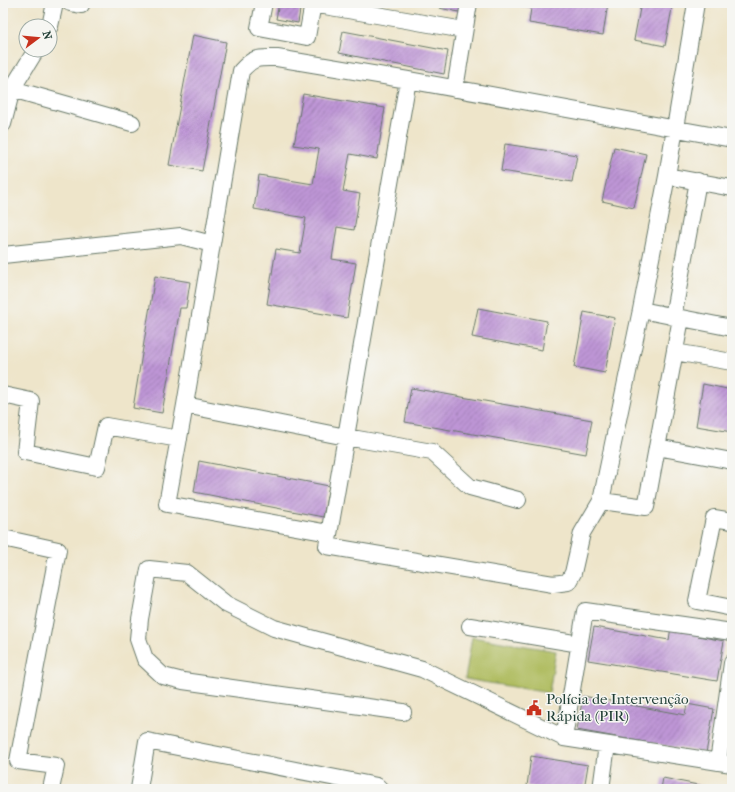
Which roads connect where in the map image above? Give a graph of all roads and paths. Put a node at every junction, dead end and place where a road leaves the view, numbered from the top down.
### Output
1 (55, 3) edge
2 (70, 3) edge
3 (82, 3) edge
4 (264, 3) edge
5 (469, 3) edge
6 (696, 3) edge
7 (313, 4) edge
8 (52, 18) edge
9 (464, 30) junction
10 (31, 58) edge
11 (408, 80) junction
12 (12, 89) junction
13 (455, 89) junction
14 (132, 123) dead end
15 (3, 124) edge
16 (674, 129) junction
17 (732, 139) edge
18 (667, 176) junction
19 (698, 181) junction
20 (732, 188) edge
21 (212, 244) junction
22 (3, 255) edge
23 (641, 310) junction
24 (677, 317) junction
25 (732, 328) edge
26 (675, 352) junction
27 (732, 362) edge
28 (3, 395) edge
29 (185, 405) junction
30 (346, 437) junction
31 (179, 439) junction
32 (657, 447) junction
33 (732, 461) edge
34 (518, 500) dead end
35 (601, 501) junction
36 (732, 522) edge
37 (329, 533) junction
38 (3, 538) edge
39 (732, 608) edge
40 (470, 626) dead end
41 (732, 632) edge
42 (580, 644) junction
43 (732, 664) edge
44 (402, 712) dead end
45 (564, 738) junction
46 (607, 745) junction
47 (725, 763) edge
48 (52, 789) edge
49 (139, 789) edge
50 (380, 789) edge
51 (601, 789) edge

1 - 8 lane
2 - 3 lane
4 - 7 lane
5 - 9 lane
6 - 16 lane
7 - 9 lane
9 - 13 lane
10 - 12 lane
11 - 13 lane
11 - 21 lane
11 - 30 lane
12 - 14 lane
12 - 15 lane
13 - 16 lane
16 - 17 lane
16 - 18 lane
18 - 19 lane
18 - 23 lane
19 - 20 lane
19 - 24 lane
21 - 22 lane
21 - 29 lane
23 - 24 lane
23 - 35 lane
24 - 25 lane
24 - 26 lane
26 - 27 lane
26 - 32 lane
28 - 31 lane
29 - 30 lane
29 - 31 lane
30 - 34 lane
30 - 37 lane
31 - 37 lane
32 - 33 lane
32 - 35 lane
35 - 37 lane
36 - 39 lane
38 - 48 lane
40 - 42 lane
41 - 42 lane
42 - 45 lane
43 - 47 lane
44 - 45 lane
45 - 46 lane
46 - 47 lane
46 - 51 lane
49 - 50 lane

